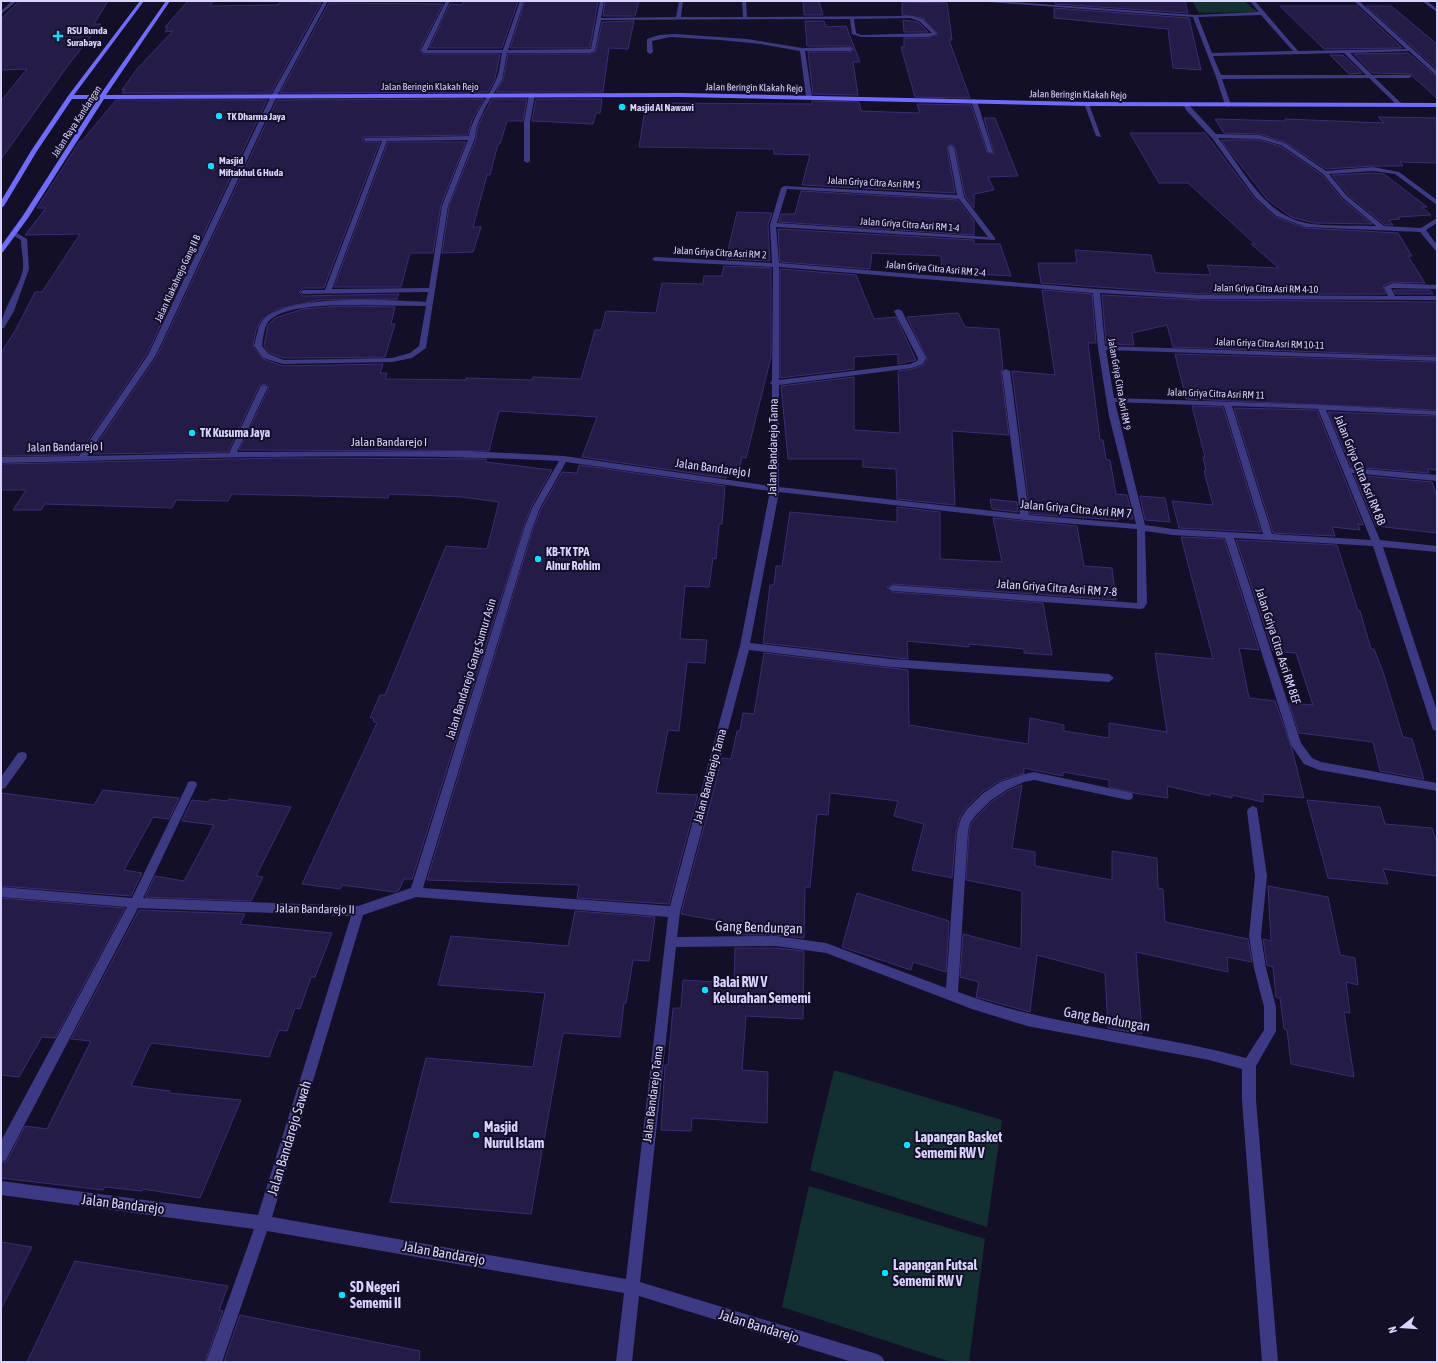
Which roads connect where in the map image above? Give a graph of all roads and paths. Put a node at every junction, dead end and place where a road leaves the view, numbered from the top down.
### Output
1 (15, 1) edge
2 (142, 1) edge
3 (168, 1) edge
4 (326, 1) edge
5 (448, 1) edge
6 (522, 1) edge
7 (602, 1) edge
8 (681, 1) edge
9 (744, 1) edge
10 (977, 1) edge
11 (1252, 1) edge
12 (1356, 1) edge
13 (1426, 2) edge
14 (1437, 4) edge
15 (1437, 11) edge
16 (1, 13) edge
17 (1263, 13) junction
18 (1195, 16) junction
19 (678, 18) junction
20 (745, 18) junction
21 (852, 18) junction
22 (600, 19) junction
23 (802, 50) junction
24 (850, 50) dead end
25 (1409, 50) junction
26 (505, 52) junction
27 (650, 52) dead end
28 (1346, 52) junction
29 (1297, 53) junction
30 (1211, 55) junction
31 (1430, 68) junction
32 (1437, 68) edge
33 (1437, 74) edge
34 (1409, 76) dead end
35 (1219, 77) junction
36 (1370, 77) junction
37 (491, 95) junction
38 (532, 95) junction
39 (274, 96) junction
40 (809, 96) junction
41 (102, 97) junction
42 (70, 98) junction
43 (974, 101) junction
44 (1086, 104) junction
45 (1185, 104) junction
46 (1228, 105) junction
47 (1400, 105) junction
48 (1437, 106) edge
49 (1099, 136) dead end
50 (1213, 136) junction
51 (472, 138) junction
52 (366, 139) dead end
53 (385, 139) junction
54 (951, 147) dead end
55 (991, 152) dead end
56 (527, 161) dead end
57 (1325, 173) junction
58 (787, 187) joint
59 (960, 197) junction
60 (1437, 203) edge
61 (1, 206) edge
62 (1437, 220) edge
63 (773, 225) junction
64 (1381, 227) junction
65 (1422, 230) junction
66 (13, 233) junction
67 (1437, 250) edge
68 (1, 251) edge
69 (654, 259) dead end
70 (776, 265) junction
71 (1437, 287) edge
72 (431, 290) junction
73 (1096, 291) junction
74 (303, 292) dead end
75 (328, 292) junction
76 (1437, 298) edge
77 (1393, 299) junction
78 (429, 304) junction
79 (898, 311) dead end
80 (1, 326) edge
81 (1102, 348) junction
82 (1437, 359) edge
83 (1006, 371) dead end
84 (774, 383) junction
85 (264, 387) dead end
86 (1110, 400) junction
87 (1228, 404) junction
88 (1321, 406) junction
89 (1437, 413) edge
90 (232, 455) junction
91 (81, 459) junction
92 (564, 459) junction
93 (1, 460) edge
94 (1347, 470) junction
95 (1437, 478) edge
96 (775, 489) junction
97 (1025, 517) junction
98 (1141, 527) junction
99 (1229, 535) junction
100 (1268, 537) junction
101 (1377, 543) junction
102 (1437, 549) edge
103 (893, 588) dead end
104 (745, 646) junction
105 (1109, 678) dead end
106 (1437, 726) edge
107 (22, 756) dead end
108 (1, 785) edge
109 (192, 785) dead end
110 (1437, 787) edge
111 (1128, 796) dead end
112 (1253, 811) dead end
113 (1, 892) edge
114 (416, 892) junction
115 (135, 903) junction
116 (358, 912) junction
117 (674, 912) junction
118 (671, 942) junction
119 (952, 995) junction
120 (1249, 1065) junction
121 (1, 1155) edge
122 (1, 1188) edge
123 (263, 1223) junction
124 (632, 1287) junction
125 (214, 1362) edge
126 (624, 1362) edge
127 (877, 1362) edge
128 (1270, 1362) edge

1 - 16 street
2 - 42 street, Jalan Raya Kandangan
3 - 41 street, Jalan Raya Kandangan
4 - 39 street, Jalan Klakahrejo Gang II B
5 - 26 street
6 - 26 street
7 - 22 street
8 - 19 street
9 - 20 street
10 - 18 street
11 - 17 street
12 - 25 street
13 - 14 street
13 - 15 street
17 - 18 street
17 - 29 street
18 - 30 street
19 - 20 street
19 - 22 street
20 - 21 street
21 - 21 street
22 - 26 street
23 - 24 street
23 - 27 street
23 - 40 street
25 - 28 street
25 - 31 street
26 - 37 street
28 - 29 street
28 - 36 street
29 - 30 street
30 - 35 street
31 - 32 street
31 - 33 street
34 - 36 street
35 - 36 street
35 - 46 street
36 - 47 street
37 - 38 street, Jalan Beringin Klakah Rejo
37 - 39 street, Jalan Beringin Klakah Rejo
37 - 51 street
38 - 40 street, Jalan Beringin Klakah Rejo
38 - 56 street
39 - 41 street, Jalan Beringin Klakah Rejo
39 - 91 street, Jalan Klakahrejo Gang II B
40 - 43 street, Jalan Beringin Klakah Rejo
41 - 42 street, Jalan Beringin Klakah Rejo
41 - 66 street, Jalan Raya Kandangan
42 - 61 street, Jalan Raya Kandangan
43 - 44 street, Jalan Beringin Klakah Rejo
43 - 55 street
44 - 45 street, Jalan Beringin Klakah Rejo
44 - 49 street
45 - 46 street, Jalan Beringin Klakah Rejo
45 - 50 street
46 - 47 street, Jalan Beringin Klakah Rejo
47 - 48 street, Jalan Beringin Klakah Rejo
50 - 57 street
50 - 64 street
51 - 53 street
51 - 72 street
52 - 53 street
53 - 75 street
54 - 59 street
57 - 60 street
57 - 64 street
58 - 59 street, Jalan Griya Citra Asri RM 5
58 - 63 street, Jalan Griya Citra Asri RM 2
59 - 63 street, Jalan Griya Citra Asri RM 1-4
62 - 65 street
63 - 70 street, Jalan Griya Citra Asri RM 2
64 - 65 street
65 - 67 street
66 - 68 street, Jalan Raya Kandangan
66 - 80 street
69 - 70 street, Jalan Griya Citra Asri RM 2
70 - 73 street, Jalan Griya Citra Asri RM 2-4
70 - 84 street, Jalan Bandarejo Tama
71 - 77 street
72 - 75 street
72 - 78 street
73 - 77 street, Jalan Griya Citra Asri RM 4-10
73 - 81 street, Jalan Griya Citra Asri RM 9
74 - 75 street
76 - 77 street, Jalan Griya Citra Asri RM 4-10
78 - 78 street
79 - 84 street
81 - 82 street, Jalan Griya Citra Asri RM 10-11
81 - 86 street, Jalan Griya Citra Asri RM 9
83 - 97 street
84 - 96 street, Jalan Bandarejo Tama
85 - 90 street
86 - 87 street, Jalan Griya Citra Asri RM 11
86 - 98 street, Jalan Griya Citra Asri RM 9
87 - 88 street, Jalan Griya Citra Asri RM 11
87 - 100 street
88 - 89 street, Jalan Griya Citra Asri RM 11
88 - 94 street, Jalan Griya Citra Asri RM 8B
90 - 91 street, Jalan Bandarejo I
90 - 92 street, Jalan Bandarejo I
91 - 93 street, Jalan Bandarejo I
92 - 96 street, Jalan Bandarejo I
92 - 114 street, Jalan Bandarejo Gang Sumur Asin
94 - 95 street
94 - 101 street, Jalan Griya Citra Asri RM 8B
96 - 97 street, Jalan Griya Citra Asri RM 7
96 - 104 street, Jalan Bandarejo Tama
97 - 98 street, Jalan Griya Citra Asri RM 7
98 - 99 street, Jalan Griya Citra Asri RM 7
98 - 103 street, Jalan Griya Citra Asri RM 7-8
99 - 100 street, Jalan Griya Citra Asri RM 7
99 - 110 street, Jalan Griya Citra Asri RM 8EF
100 - 101 street, Jalan Griya Citra Asri RM 7
101 - 102 street, Jalan Griya Citra Asri RM 7
101 - 106 street, Jalan Griya Citra Asri RM 8B
104 - 105 street
104 - 117 street, Jalan Bandarejo Tama
107 - 108 street
109 - 115 street
111 - 119 street
112 - 120 street
113 - 115 street, Jalan Bandarejo II
114 - 116 street, Jalan Bandarejo II
114 - 117 street, Jalan Bandarejo II
115 - 116 street, Jalan Bandarejo II
115 - 121 street
116 - 123 street, Jalan Bandarejo Sawah
117 - 118 street, Jalan Bandarejo Tama
118 - 119 street, Gang Bendungan
118 - 124 street, Jalan Bandarejo Tama
119 - 120 street, Gang Bendungan
120 - 128 street
122 - 123 street, Jalan Bandarejo
123 - 124 street, Jalan Bandarejo
123 - 125 street, Jalan Bandarejo Sawah
124 - 126 street, Jalan Bandarejo Tama
124 - 127 street, Jalan Bandarejo

